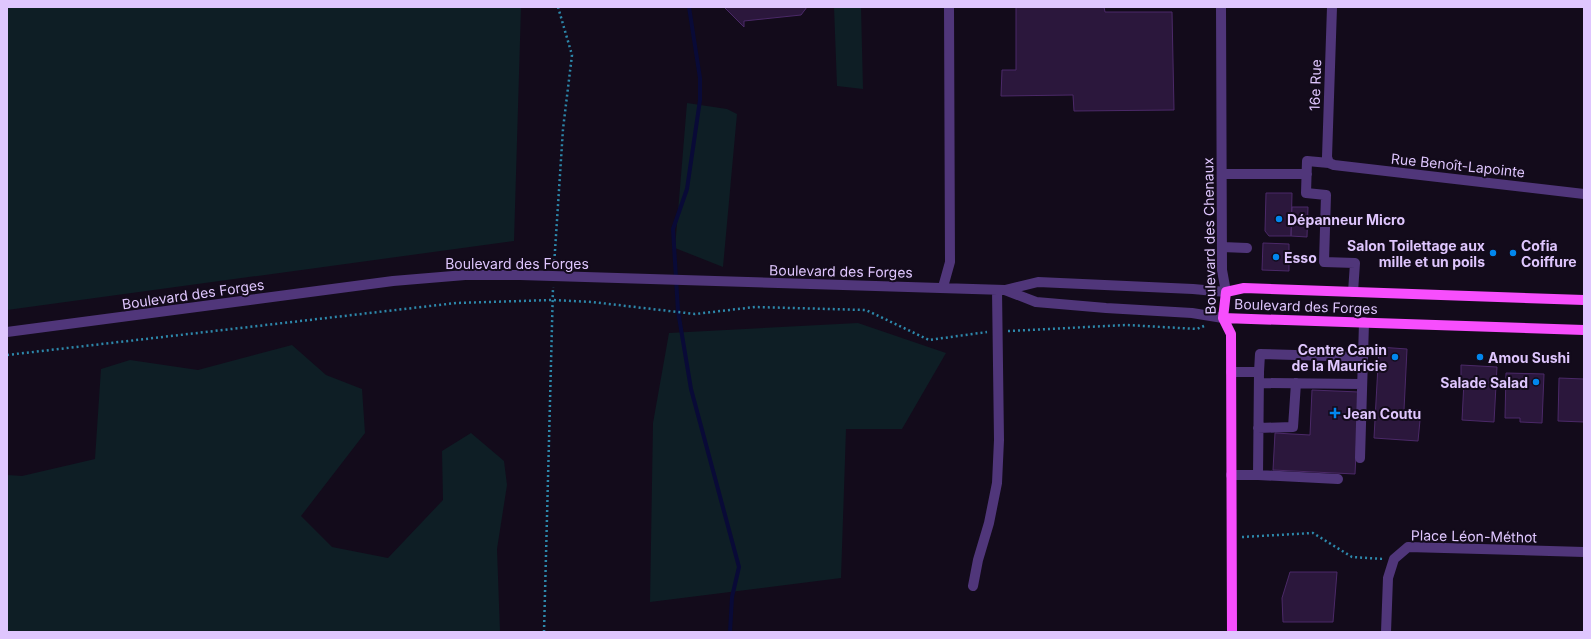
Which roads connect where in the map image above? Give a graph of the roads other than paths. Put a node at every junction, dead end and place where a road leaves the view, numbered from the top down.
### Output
1 (950, 7) edge
2 (1221, 7) edge
3 (1332, 7) edge
4 (1329, 163) junction
5 (1222, 174) junction
6 (1307, 174) junction
7 (1584, 194) edge
8 (1222, 247) junction
9 (1247, 248) dead end
10 (943, 288) junction
11 (1001, 290) junction
12 (1226, 292) junction
13 (1353, 292) junction
14 (1584, 300) edge
15 (1223, 318) junction
16 (1364, 322) junction
17 (1584, 330) edge
18 (7, 332) edge
19 (1363, 356) junction
20 (1231, 372) junction
21 (1259, 372) junction
22 (1259, 383) junction
23 (1296, 383) junction
24 (1362, 384) junction
25 (1258, 428) junction
26 (1360, 458) dead end
27 (1231, 475) junction
28 (1258, 475) junction
29 (1338, 479) dead end
30 (1584, 552) edge
31 (973, 586) dead end
32 (1232, 632) edge
33 (1386, 632) edge

1 - 10 street
2 - 5 street, Boulevard des Chenaux
3 - 4 street, 16e Rue
4 - 6 street, Rue Benoît-Lapointe
4 - 7 street, Rue Benoît-Lapointe
5 - 6 street
5 - 8 street, Boulevard des Chenaux
6 - 13 street
8 - 9 street
8 - 12 street, Boulevard des Chenaux
10 - 11 street, Boulevard des Forges
10 - 18 street, Boulevard des Forges
11 - 12 street, Boulevard des Forges
11 - 15 street, Boulevard des Forges
11 - 31 street
12 - 13 main road, Boulevard des Forges
12 - 15 main road, Boulevard des Chenaux
13 - 14 main road, Boulevard des Forges
15 - 16 main road, Boulevard des Forges
15 - 20 main road, Boulevard des Chenaux
16 - 17 main road, Boulevard des Forges
16 - 19 street
19 - 21 street
19 - 24 street
20 - 21 street
20 - 27 main road, Boulevard des Chenaux
21 - 22 street
22 - 23 street
22 - 25 street
23 - 24 street
23 - 25 street
24 - 26 street
25 - 28 street
27 - 28 street
27 - 32 main road, Boulevard des Chenaux
28 - 29 street
30 - 33 street, Place Léon-Méthot

